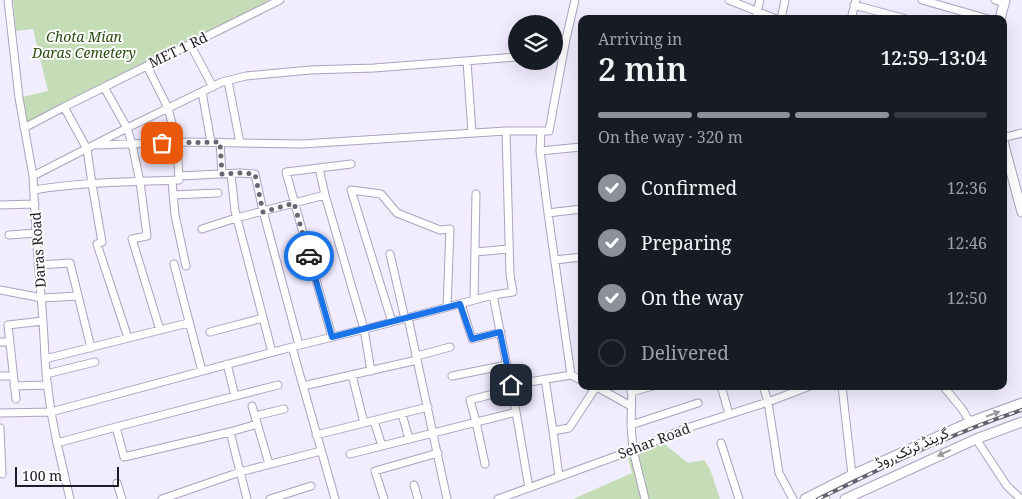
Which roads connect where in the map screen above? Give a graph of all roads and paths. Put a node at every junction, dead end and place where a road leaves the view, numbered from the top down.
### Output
1 (8, 0) edge
2 (280, 0) edge
3 (575, 0) edge
4 (760, 0) edge
5 (785, 0) edge
6 (922, 0) edge
7 (733, 1) edge
8 (1002, 1) edge
9 (855, 2) edge
10 (757, 15) edge
11 (782, 15) edge
12 (852, 15) edge
13 (894, 15) edge
14 (974, 15) edge
15 (1000, 15) edge
16 (566, 39) junction
17 (563, 40) edge
18 (190, 44) junction
19 (508, 58) edge
20 (467, 61) junction
21 (147, 66) junction
22 (228, 81) junction
23 (213, 86) junction
24 (104, 87) junction
25 (202, 92) junction
26 (64, 107) junction
27 (168, 108) junction
28 (24, 128) junction
29 (128, 128) junction
30 (506, 131) junction
31 (541, 131) junction
32 (472, 133) junction
33 (1022, 133) edge
34 (1007, 137) edge
35 (212, 142) junction
36 (220, 142) junction
37 (240, 142) junction
38 (177, 143) junction
39 (132, 144) junction
40 (95, 145) junction
41 (578, 147) edge
42 (87, 149) junction
43 (540, 151) junction
44 (351, 164) dead end
45 (1007, 167) edge
46 (319, 168) junction
47 (222, 174) junction
48 (231, 174) junction
49 (33, 176) junction
50 (179, 176) junction
51 (172, 180) junction
52 (140, 182) junction
53 (92, 184) junction
54 (34, 190) junction
55 (218, 193) dead end
56 (476, 194) dead end
57 (173, 195) junction
58 (325, 195) junction
59 (294, 203) junction
60 (0, 204) edge
61 (35, 204) junction
62 (578, 209) edge
63 (263, 212) junction
64 (1022, 212) edge
65 (548, 213) junction
66 (236, 218) junction
67 (202, 229) dead end
68 (36, 233) junction
69 (9, 234) dead end
70 (509, 249) junction
71 (474, 252) junction
72 (390, 254) dead end
73 (578, 257) edge
74 (555, 260) junction
75 (38, 264) junction
76 (174, 264) dead end
77 (186, 266) dead end
78 (0, 290) edge
79 (493, 295) junction
80 (78, 296) junction
81 (42, 298) junction
82 (474, 300) junction
83 (460, 304) junction
84 (447, 308) junction
85 (263, 318) junction
86 (406, 318) junction
87 (43, 321) junction
88 (392, 322) junction
89 (188, 323) junction
90 (160, 330) junction
91 (364, 330) junction
92 (210, 332) dead end
93 (500, 332) junction
94 (332, 337) junction
95 (128, 338) junction
96 (0, 342) edge
97 (9, 342) junction
98 (295, 346) junction
99 (450, 347) dead end
100 (90, 348) junction
101 (272, 352) junction
102 (417, 358) junction
103 (45, 359) junction
104 (95, 362) dead end
105 (227, 364) junction
106 (507, 364) junction
107 (202, 371) junction
108 (371, 371) junction
109 (46, 374) junction
110 (352, 375) junction
111 (571, 375) junction
112 (0, 376) edge
113 (13, 376) junction
114 (452, 376) dead end
115 (578, 378) edge
116 (545, 379) junction
117 (48, 385) junction
118 (278, 385) dead end
119 (14, 386) junction
120 (303, 386) junction
121 (511, 387) junction
122 (593, 390) edge
123 (602, 390) edge
124 (632, 390) edge
125 (722, 390) edge
126 (764, 390) edge
127 (800, 390) edge
128 (842, 390) edge
129 (946, 390) edge
130 (235, 396) junction
131 (16, 399) dead end
132 (768, 402) junction
133 (698, 403) dead end
134 (1022, 403) edge
135 (252, 406) dead end
136 (632, 406) junction
137 (428, 407) junction
138 (284, 409) dead end
139 (0, 412) edge
140 (51, 412) junction
141 (516, 412) junction
142 (402, 414) junction
143 (729, 414) junction
144 (255, 416) junction
145 (374, 421) junction
146 (476, 422) junction
147 (970, 422) junction
148 (1022, 422) edge
149 (364, 423) junction
150 (258, 424) junction
151 (631, 425) junction
152 (116, 427) junction
153 (0, 428) edge
154 (553, 431) junction
155 (230, 432) junction
156 (434, 433) junction
157 (316, 435) junction
158 (408, 439) junction
159 (976, 439) junction
160 (57, 443) junction
161 (721, 443) dead end
162 (382, 446) junction
163 (633, 450) junction
164 (321, 451) junction
165 (438, 453) junction
166 (350, 454) dead end
167 (269, 464) junction
168 (484, 464) dead end
169 (240, 472) junction
170 (2, 474) dead end
171 (852, 475) junction
172 (559, 477) junction
173 (117, 483) dead end
174 (414, 485) dead end
175 (311, 486) dead end
176 (529, 488) junction
177 (296, 495) edge
178 (824, 495) edge
179 (70, 499) edge
180 (122, 499) edge
181 (162, 499) edge
182 (247, 499) edge
183 (270, 499) edge
184 (334, 499) edge
185 (384, 499) edge
186 (418, 499) edge
187 (448, 499) edge
188 (498, 499) edge
189 (645, 499) edge
190 (739, 499) edge
191 (793, 499) edge
192 (805, 499) edge
193 (845, 499) edge
194 (1021, 499) edge

1 - 28 street, Daras Road
2 - 18 street, MET 1 Rd
3 - 16 street
4 - 10 street
5 - 11 street
6 - 14 street
7 - 10 street
8 - 15 main road
9 - 12 street
9 - 13 street
16 - 17 street
16 - 31 street
18 - 21 street, MET 1 Rd
18 - 23 street
19 - 20 street
20 - 22 street
20 - 32 street
21 - 24 street, MET 1 Rd
21 - 27 street
22 - 23 street
22 - 37 street
23 - 25 street
24 - 26 street, MET 1 Rd
24 - 29 street
25 - 27 street
25 - 35 street
26 - 28 street, MET 1 Rd
26 - 42 street
27 - 29 street
27 - 38 street
28 - 49 street, Daras Road
29 - 39 street
29 - 40 street
30 - 31 street
30 - 32 street
30 - 70 street
31 - 43 street
32 - 37 street
33 - 34 street
35 - 36 street
35 - 38 street
36 - 37 street
36 - 47 street
38 - 39 street
38 - 50 street
39 - 40 street
39 - 52 street
40 - 42 street
41 - 43 street
42 - 49 street
42 - 53 street
43 - 65 street
44 - 46 street
45 - 64 main road
46 - 58 street
46 - 59 street
47 - 48 street
47 - 50 street
48 - 63 street
48 - 66 street
49 - 54 street, Daras Road
50 - 51 street
51 - 52 street
51 - 57 street
52 - 53 street
52 - 90 street
53 - 54 street
53 - 95 street
54 - 61 street, Daras Road
55 - 57 street
56 - 71 street
57 - 77 street
58 - 59 street
58 - 91 street
59 - 63 street
59 - 94 street
60 - 61 street
61 - 68 street, Daras Road
62 - 65 street
63 - 66 street
63 - 98 street
65 - 74 street
66 - 67 street
66 - 85 street
68 - 69 street
68 - 75 street, Daras Road
70 - 71 street
70 - 79 street
71 - 82 street
72 - 86 street
73 - 74 street
74 - 111 street
75 - 80 street
75 - 81 street, Daras Road
76 - 89 street
78 - 81 street
79 - 82 street
79 - 93 street
80 - 81 street
80 - 100 street
81 - 87 street, Daras Road
82 - 83 street
83 - 84 street
83 - 93 street
84 - 86 street
84 - 88 street
85 - 92 street
85 - 101 street
86 - 88 street
86 - 102 street
87 - 97 street
87 - 103 street, Daras Road
88 - 91 street
89 - 90 street
89 - 107 street
90 - 95 street
91 - 94 street
91 - 108 street
93 - 106 street
94 - 98 street
95 - 100 street
96 - 97 street
97 - 113 street
98 - 101 street
98 - 120 street
99 - 102 street
100 - 103 street
101 - 105 street
102 - 108 street
102 - 137 street
103 - 109 street, Daras Road
104 - 109 street
105 - 107 street
105 - 130 street
106 - 114 street
106 - 121 street
107 - 140 street
108 - 110 street
109 - 117 street, Daras Road
110 - 120 street
110 - 149 street
111 - 115 street
111 - 116 street
112 - 113 street
113 - 119 street
116 - 121 street
116 - 154 street
117 - 119 street
117 - 140 street, Daras Road
118 - 130 street
119 - 131 street
120 - 157 street
121 - 141 street
121 - 146 street
122 - 154 street
123 - 136 street
124 - 136 street
125 - 143 street
126 - 132 street
127 - 132 street, Sehar Road
128 - 171 street
129 - 147 street
130 - 152 street
132 - 143 street, Sehar Road
132 - 191 street
133 - 151 street
147 -> 134 main road, گرینڈ ٹرنک روڈ
135 - 144 street
136 - 151 street
137 - 142 street
137 - 156 street
138 - 144 street
139 - 140 street
140 - 160 street, Daras Road
141 - 146 street
141 - 176 street
142 - 145 street
142 - 158 street
143 - 163 street, Sehar Road
144 - 150 street
145 - 149 street
145 - 162 street
146 - 156 street
146 - 168 street
147 - 171 main road, گرینڈ ٹرنک روڈ
148 - 159 main road, گرینڈ ٹرنک روڈ
149 - 157 street
150 - 155 street
150 - 167 street
151 - 163 street
152 - 155 street
152 - 160 street
153 - 170 street
154 - 172 street
155 - 169 street
156 - 158 street
156 - 165 street
157 - 164 street
158 - 162 street
159 -> 193 main road, گرینڈ ٹرنک روڈ
159 - 194 street
160 - 179 street, Daras Road
161 - 190 street
162 - 166 street
163 - 172 street, Sehar Road
163 - 189 street
164 - 167 street
164 - 184 street
165 - 185 street
165 - 187 street
167 - 169 street
169 - 181 street
169 - 182 street
171 - 178 main road, گرینڈ ٹرنک روڈ
172 - 176 street, Sehar Road
173 - 180 street
174 - 186 street
175 - 177 street
176 - 188 street, Sehar Road
177 - 183 street
178 - 192 main road, گرینڈ ٹرنک روڈ

